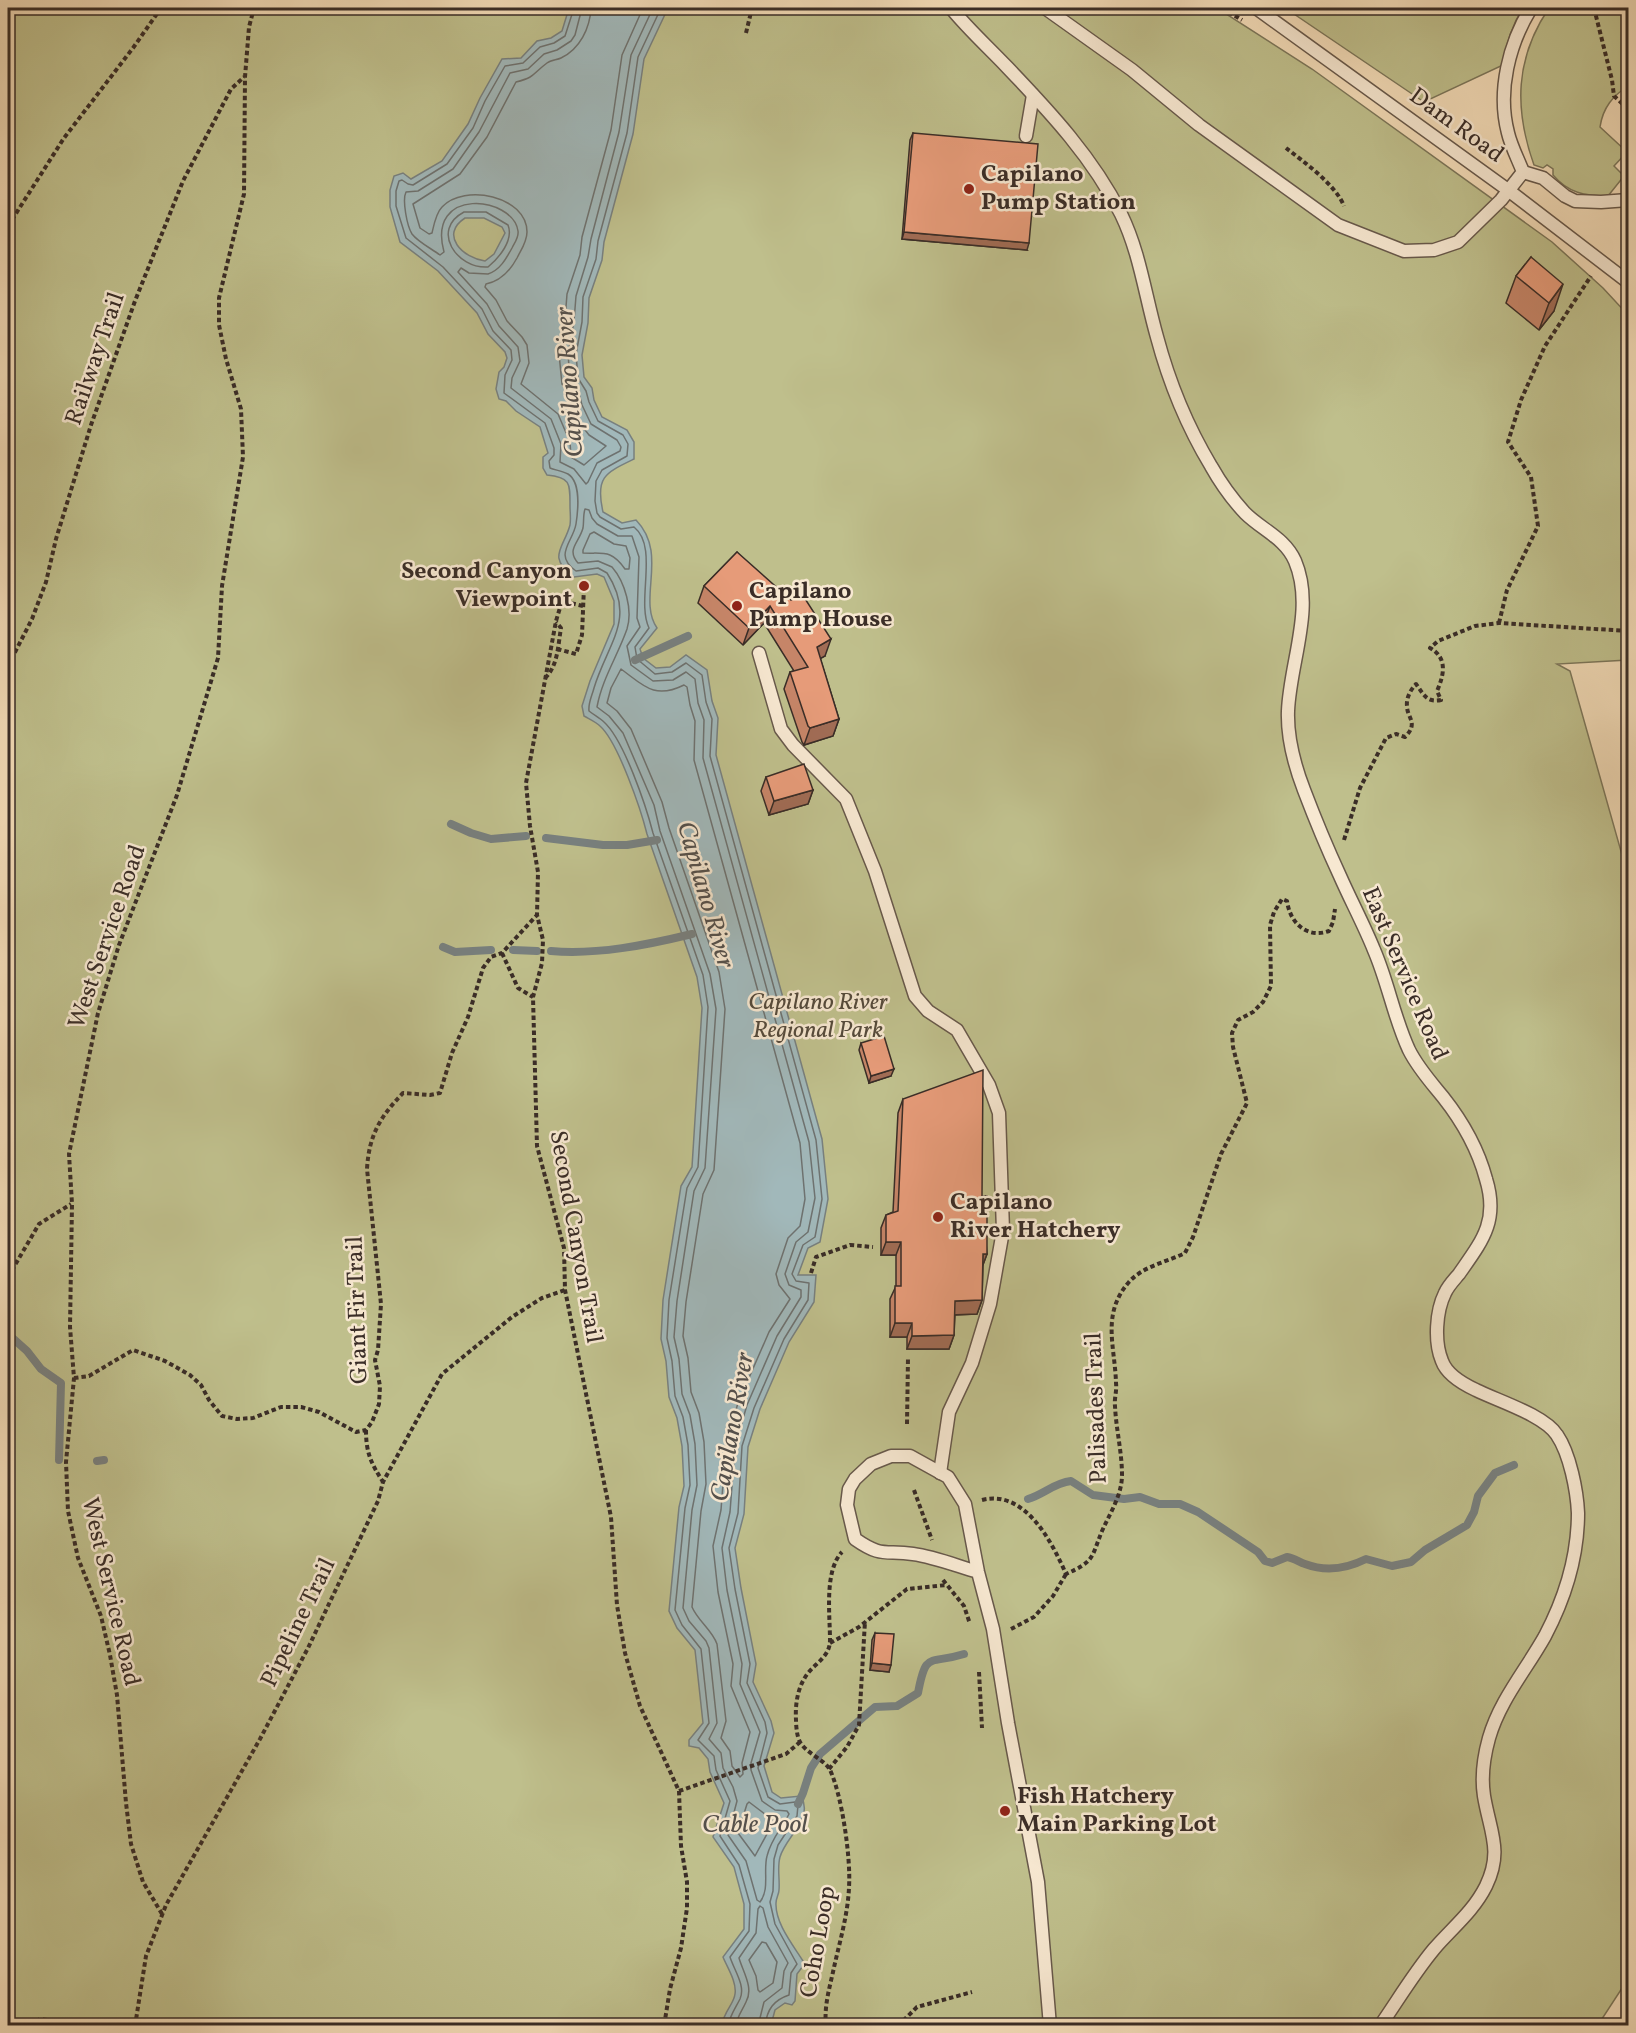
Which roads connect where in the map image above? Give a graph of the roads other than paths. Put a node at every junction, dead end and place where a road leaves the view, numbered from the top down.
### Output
1 (951, 8) edge
2 (1045, 8) edge
3 (1256, 8) edge
4 (1531, 8) edge
5 (1033, 95) junction
6 (1026, 136) dead end
7 (1524, 172) junction
8 (1508, 190) junction
9 (1629, 200) edge
10 (1629, 282) edge
11 (759, 653) dead end
12 (940, 1473) junction
13 (978, 1572) junction
14 (1050, 2025) edge
15 (1380, 2025) edge

1 - 5 lane, East Service Road
2 - 8 lane
3 - 8 lane, Dam Road
4 - 7 lane
5 - 6 lane
5 - 15 lane, East Service Road
7 - 8 lane
7 - 9 lane
8 - 10 lane, Dam Road
11 - 12 lane
12 - 13 lane
12 - 13 lane
13 - 14 lane

